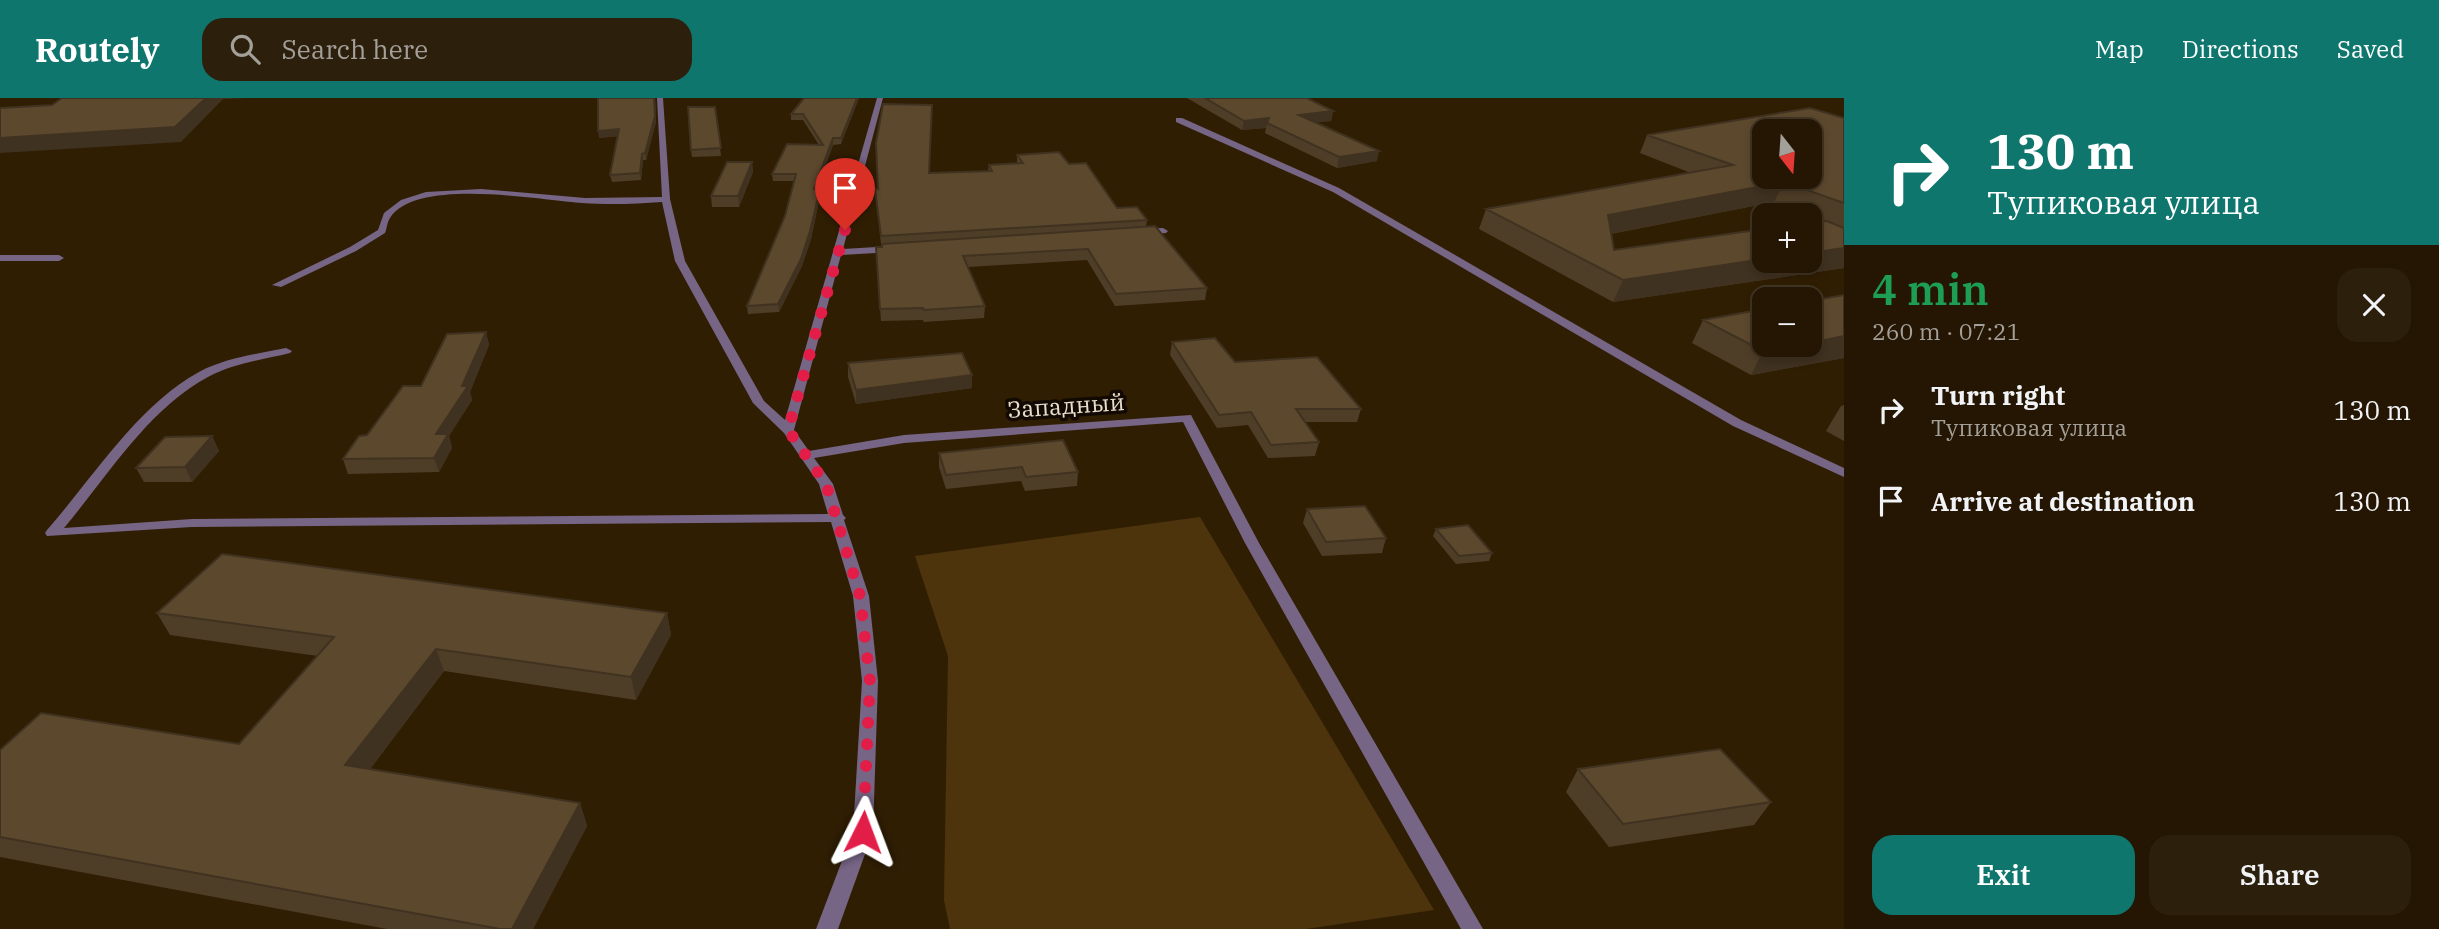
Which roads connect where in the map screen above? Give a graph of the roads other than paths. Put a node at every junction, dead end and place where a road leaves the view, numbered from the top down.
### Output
1 (660, 98) edge
2 (880, 98) edge
3 (1179, 120) dead end
4 (666, 199) junction
5 (1163, 231) edge
6 (1123, 233) edge
7 (906, 248) edge
8 (838, 252) junction
9 (0, 258) edge
10 (60, 258) dead end
11 (276, 285) dead end
12 (286, 351) dead end
13 (788, 430) junction
14 (808, 455) junction
15 (1844, 473) edge
16 (839, 518) junction
17 (827, 929) edge
18 (1472, 929) edge

1 - 4 street
2 - 8 street
3 - 15 street
4 - 11 street
4 - 13 street
5 - 6 street
7 - 8 street
8 - 13 street
9 - 10 street
12 - 16 street
13 - 14 street
14 - 16 street
14 - 18 street, Западный
16 - 17 street

